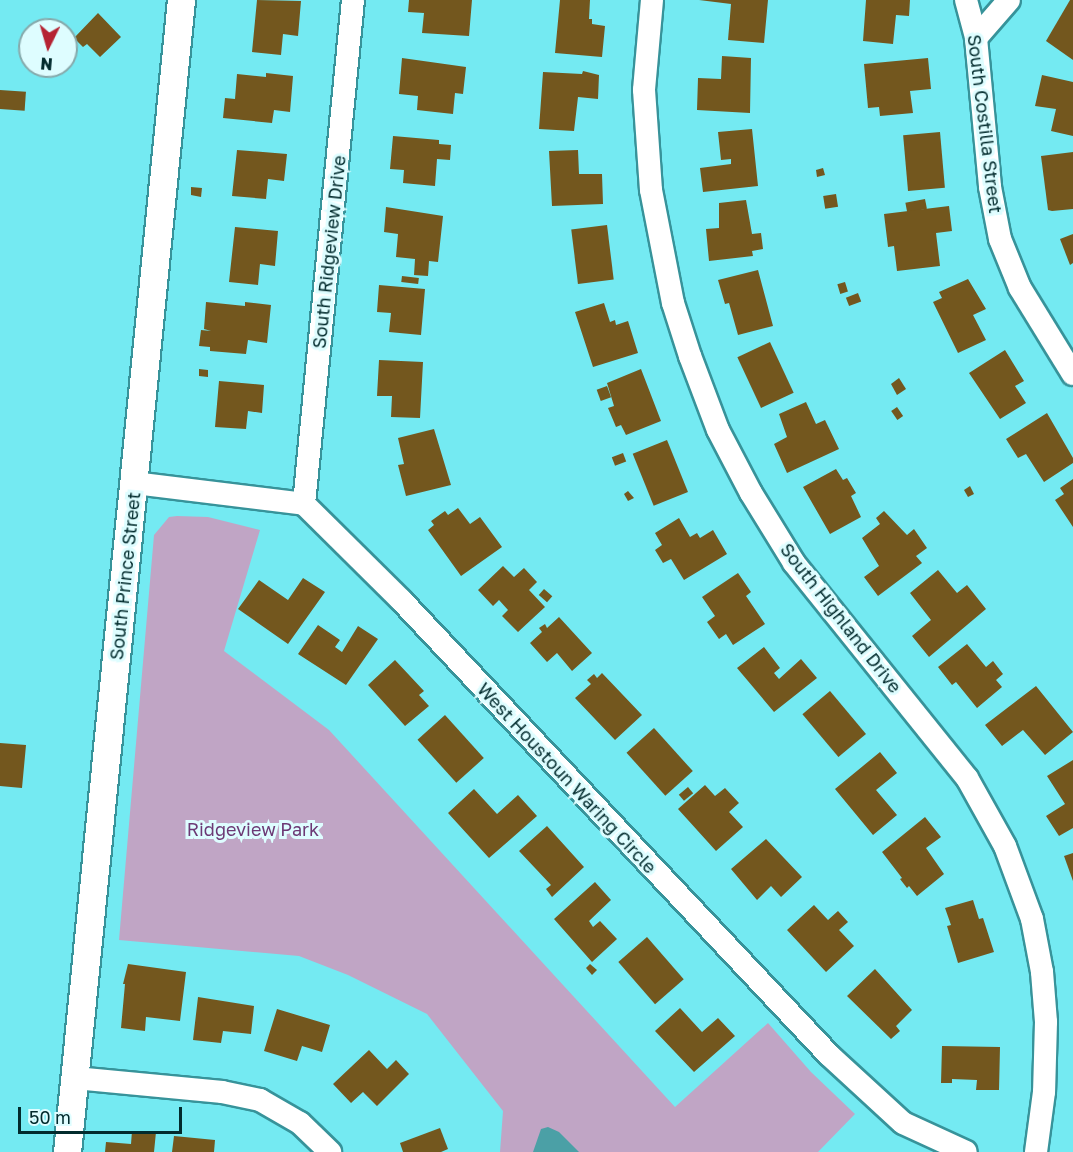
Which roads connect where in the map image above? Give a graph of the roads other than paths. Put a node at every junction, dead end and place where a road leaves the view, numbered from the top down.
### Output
1 (181, 0) edge
2 (353, 0) edge
3 (652, 0) edge
4 (966, 0) edge
5 (1008, 0) edge
6 (976, 38) junction
7 (1073, 374) edge
8 (134, 483) junction
9 (304, 504) junction
10 (75, 1078) junction
11 (67, 1152) edge
12 (330, 1152) edge
13 (966, 1152) edge
14 (1036, 1152) edge

1 - 8 street, South Prince Street
2 - 9 street, South Ridgeview Drive
3 - 14 street, South Highland Drive
4 - 6 street, South Costilla Street
5 - 6 street
6 - 7 street, South Costilla Street
8 - 9 street
8 - 10 street, South Prince Street
9 - 13 street, West Houstoun Waring Circle
10 - 11 street, South Prince Street
10 - 12 street

